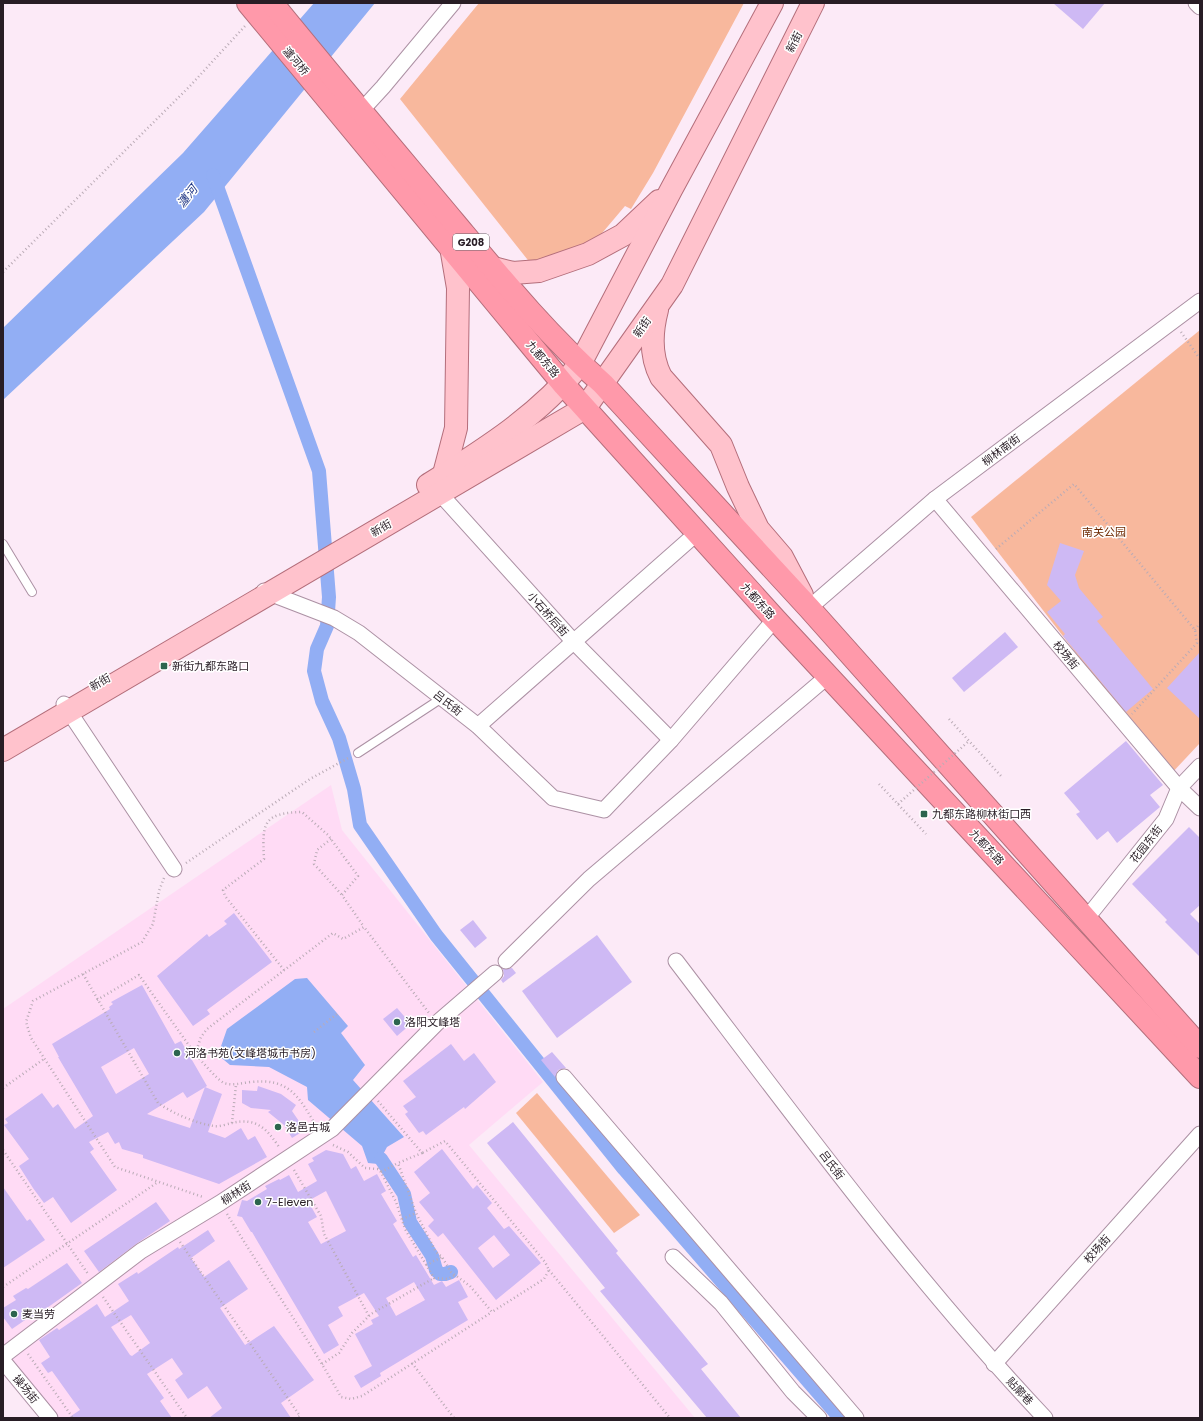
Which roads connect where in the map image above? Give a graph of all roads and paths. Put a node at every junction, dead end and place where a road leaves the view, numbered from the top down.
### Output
1 (453, 3) edge
2 (772, 3) edge
3 (813, 3) edge
4 (1196, 3) edge
5 (259, 6) edge
6 (1200, 7) edge
7 (340, 101) junction
8 (361, 111) junction
9 (670, 190) junction
10 (450, 247) junction
11 (493, 268) junction
12 (3, 272) edge
13 (1200, 300) edge
14 (658, 304) junction
15 (1173, 321) junction
16 (1200, 359) edge
17 (580, 364) junction
18 (603, 384) junction
19 (564, 385) junction
20 (585, 408) junction
21 (438, 484) junction
22 (935, 499) junction
23 (697, 533) junction
24 (3, 544) edge
25 (985, 558) junction
26 (265, 591) junction
27 (32, 592) dead end
28 (809, 608) junction
29 (775, 619) junction
30 (1200, 623) edge
31 (1195, 630) junction
32 (574, 642) junction
33 (828, 676) junction
34 (442, 698) junction
35 (66, 708) junction
36 (949, 719) dead end
37 (1124, 723) junction
38 (478, 726) junction
39 (3, 739) edge
40 (671, 740) junction
41 (969, 741) junction
42 (3, 750) edge
43 (358, 753) joint
44 (1200, 766) edge
45 (1001, 776) dead end
46 (879, 784) dead end
47 (1179, 788) junction
48 (898, 804) junction
49 (1200, 808) edge
50 (926, 834) dead end
51 (331, 838) junction
52 (174, 870) junction
53 (342, 895) junction
54 (1086, 919) junction
55 (364, 927) junction
56 (506, 961) dead end
57 (676, 961) dead end
58 (284, 970) junction
59 (495, 973) dead end
60 (83, 974) junction
61 (97, 1000) junction
62 (337, 1014) dead end
63 (437, 1023) junction
64 (314, 1032) dead end
65 (1200, 1047) edge
66 (195, 1054) junction
67 (44, 1059) junction
68 (564, 1077) dead end
69 (1200, 1077) edge
70 (236, 1085) junction
71 (3, 1088) edge
72 (370, 1091) junction
73 (232, 1123) junction
74 (1200, 1134) edge
75 (324, 1135) junction
76 (3, 1150) edge
77 (422, 1153) junction
78 (288, 1160) junction
79 (398, 1163) junction
80 (381, 1172) junction
81 (159, 1182) junction
82 (220, 1203) junction
83 (416, 1213) junction
84 (402, 1219) junction
85 (173, 1231) junction
86 (67, 1244) junction
87 (442, 1257) junction
88 (673, 1257) dead end
89 (426, 1265) junction
90 (549, 1270) junction
91 (455, 1275) junction
92 (434, 1278) junction
93 (95, 1285) junction
94 (3, 1287) edge
95 (492, 1312) junction
96 (369, 1316) junction
97 (20, 1342) junction
98 (3, 1356) edge
99 (3, 1361) edge
100 (412, 1363) junction
101 (322, 1364) junction
102 (994, 1364) junction
103 (50, 1418) edge
104 (73, 1418) edge
105 (187, 1418) edge
106 (297, 1418) edge
107 (454, 1418) edge
108 (670, 1418) edge
109 (819, 1418) edge
110 (856, 1418) edge
111 (1045, 1418) edge

1 - 8 street
2 - 9 main road, 新街
3 - 14 main road, 新街
4 - 6 street
5 - 7 highway, 瀍河桥 / G208
5 - 12 path
7 - 8 highway, G208
7 - 10 highway, 九都东路 / G208
8 - 11 highway, G208
9 - 11 main road
9 - 17 main road, 新街
10 - 19 highway, 九都东路 / G208
10 - 21 main road
11 - 17 highway, G208
13 - 15 street, 柳林南街
14 - 18 main road, 新街
14 - 28 main road
15 - 16 path
15 - 22 street, 柳林南街
17 - 18 highway, G208
17 - 19 main road, 新街
18 - 20 main road, 新街
18 - 28 highway
19 - 20 highway, 九都东路
19 - 21 main road, 新街
20 - 21 main road, 新街
20 - 23 highway, 九都东路
21 - 26 main road, 新街
21 - 32 street, 小石桥后街
22 - 25 street, 校场街
22 - 28 street, 柳林南街
23 - 29 highway, 九都东路
23 - 32 street
24 - 27 lane
25 - 31 path
25 - 37 street, 校场街
26 - 34 street, 吕氏街
26 - 35 main road, 新街
28 - 54 highway
29 - 33 highway, 九都东路
29 - 40 street
30 - 31 path
31 - 37 path
32 - 38 street
32 - 40 street, 小石桥后街
33 - 56 street
33 - 69 highway, 九都东路
34 - 38 street, 吕氏街
34 - 43 lane
35 - 39 main road, 新街
35 - 42 main road
35 - 52 street
36 - 41 path
37 - 47 street, 校场街
38 - 40 street, 吕氏街
41 - 45 path
41 - 48 path, bridge
43 - 52 path
44 - 47 street, 花园东街
46 - 48 path
47 - 49 street, 校场街
47 - 54 street, 花园东街
48 - 50 path
51 - 53 path
51 - 53 path
51 - 58 path
52 - 60 path
53 - 55 path
54 - 65 highway
55 - 58 path
55 - 63 path
57 - 102 street, 吕氏街
58 - 66 path
59 - 63 street, 柳林街
60 - 61 path
60 - 67 path
61 - 66 path
61 - 73 path
62 - 64 path
63 - 72 street, 柳林街
66 - 70 path
67 - 71 path
67 - 81 path
68 - 110 street
70 - 73 path
70 - 75 path
72 - 75 street, 柳林街
72 - 77 path
73 - 78 path
74 - 102 street, 校场街
75 - 78 street, 柳林街
75 - 80 path
76 - 86 path
77 - 79 path
77 - 90 path
78 - 82 street, 柳林街
78 - 96 path
79 - 80 path
79 - 83 path
80 - 84 path
81 - 82 path
81 - 86 path
82 - 85 street, 柳林街
82 - 101 path
83 - 84 path
83 - 87 path
84 - 89 path
85 - 93 street, 柳林街
85 - 106 path
86 - 93 path
86 - 94 path
87 - 89 path
87 - 91 path
88 - 109 street
89 - 92 path
90 - 95 path
90 - 108 path
91 - 92 path
91 - 95 path
92 - 96 path
93 - 97 street, 柳林街
93 - 105 path
95 - 100 path
96 - 101 path
97 - 98 street, 柳林街
97 - 104 path
99 - 103 street, 操场街
100 - 101 path
100 - 107 path
102 - 111 street, 贴廓巷

